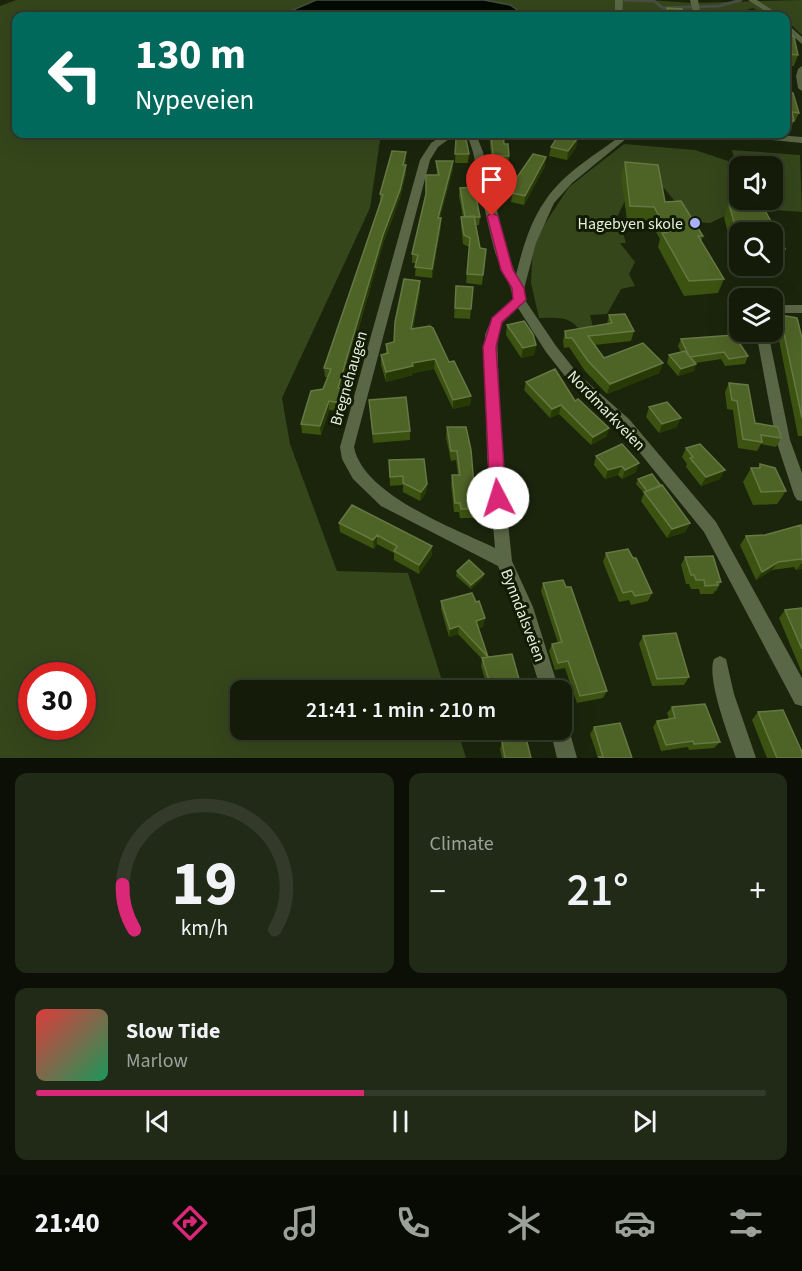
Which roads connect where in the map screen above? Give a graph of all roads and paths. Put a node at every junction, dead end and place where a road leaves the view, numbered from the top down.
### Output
1 (753, 0) edge
2 (771, 12) edge
3 (790, 29) edge
4 (802, 42) edge
5 (802, 69) edge
6 (802, 88) edge
7 (445, 138) edge
8 (472, 138) edge
9 (623, 138) edge
10 (782, 138) edge
11 (802, 140) edge
12 (519, 294) junction
13 (783, 309) edge
14 (802, 309) edge
15 (764, 342) edge
16 (802, 495) edge
17 (504, 561) junction
18 (720, 664) dead end
19 (547, 680) edge
20 (802, 697) edge
21 (563, 740) edge
22 (567, 758) edge
23 (746, 758) edge

1 - 2 street
3 - 4 street
5 - 6 street
7 - 17 street, Bregnehaugen
8 - 12 street, Nordmarkveien
9 - 12 street
10 - 11 street
12 - 17 street, Bynndalsveien
12 - 20 street, Nordmarkveien
13 - 14 street
15 - 16 street
17 - 19 street, Bynndalsveien
18 - 23 street
21 - 22 street

